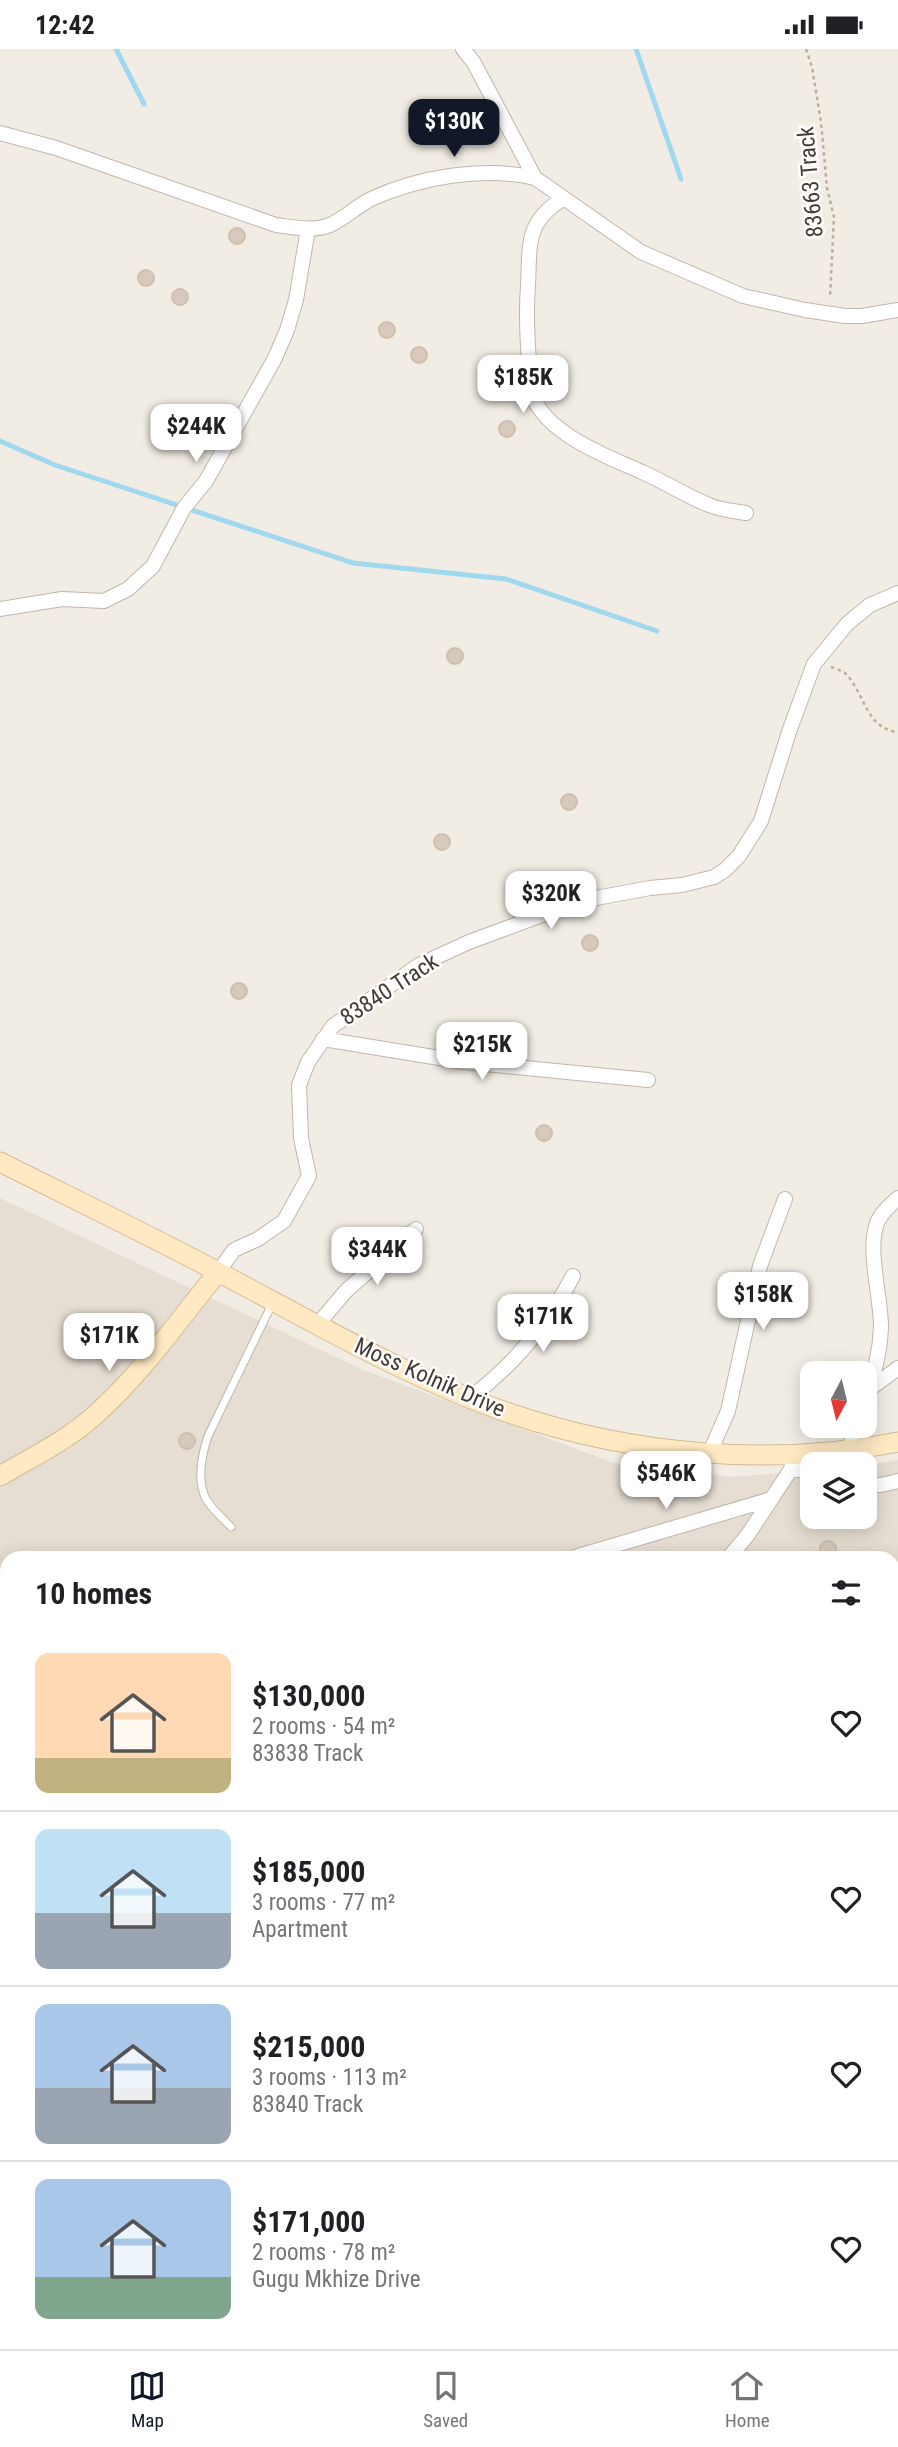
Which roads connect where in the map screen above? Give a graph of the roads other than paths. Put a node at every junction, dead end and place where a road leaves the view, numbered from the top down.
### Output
1 (463, 49) edge
2 (0, 133) edge
3 (535, 177) junction
4 (564, 198) junction
5 (308, 229) junction
6 (898, 310) edge
7 (746, 513) dead end
8 (898, 593) edge
9 (0, 609) edge
10 (323, 1039) junction
11 (648, 1080) dead end
12 (0, 1162) edge
13 (898, 1198) edge
14 (785, 1199) dead end
15 (416, 1229) dead end
16 (218, 1272) junction
17 (573, 1276) dead end
18 (273, 1301) junction
19 (317, 1325) junction
20 (877, 1361) edge
21 (898, 1369) edge
22 (877, 1387) edge
23 (471, 1397) junction
24 (852, 1439) edge
25 (898, 1442) edge
26 (849, 1451) junction
27 (710, 1452) junction
28 (796, 1461) junction
29 (800, 1464) edge
30 (0, 1476) edge
31 (898, 1481) edge
32 (877, 1485) edge
33 (768, 1500) junction
34 (231, 1527) dead end
35 (595, 1551) edge
36 (734, 1551) edge

1 - 3 street
2 - 5 street
3 - 4 street
3 - 5 street
4 - 6 street
4 - 7 street
5 - 9 street
8 - 10 street, 83840 Track
10 - 11 street
10 - 16 street, 83840 Track
12 - 16 main road, Moss Kolnik Drive
13 - 20 street
14 - 27 street
15 - 19 street
16 - 18 main road, Moss Kolnik Drive
16 - 30 main road
17 - 23 street
18 - 19 main road, Moss Kolnik Drive
18 - 34 lane
19 - 23 main road, Moss Kolnik Drive
21 - 22 street
23 - 27 main road, Moss Kolnik Drive
24 - 26 street
25 - 26 main road, Moss Kolnik Drive
26 - 28 main road, Moss Kolnik Drive
27 - 28 main road, Moss Kolnik Drive
28 - 29 street
28 - 33 street
31 - 32 street
33 - 35 street
33 - 36 street

